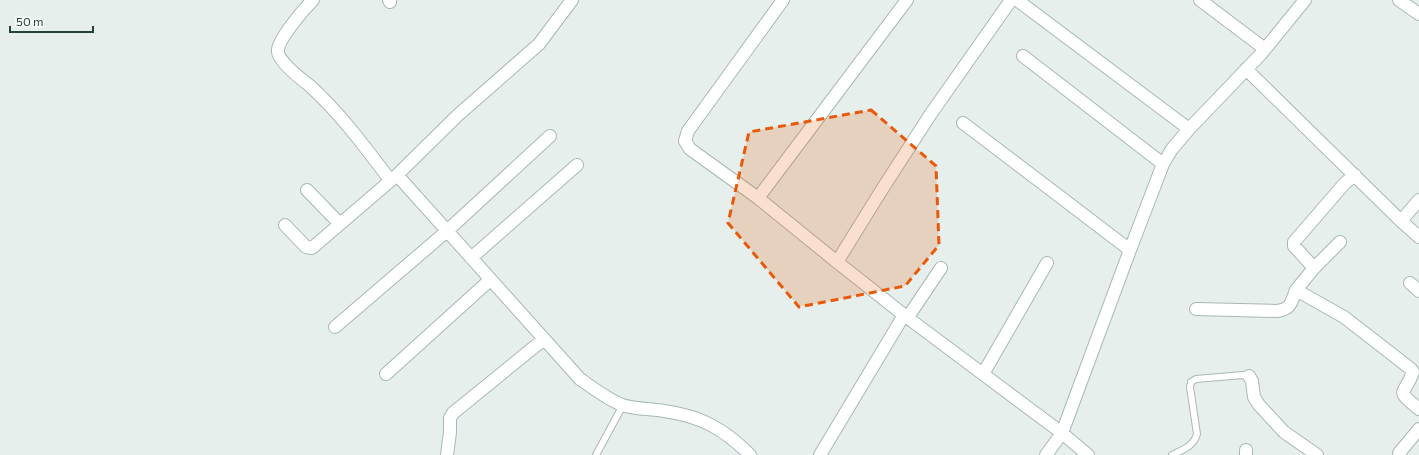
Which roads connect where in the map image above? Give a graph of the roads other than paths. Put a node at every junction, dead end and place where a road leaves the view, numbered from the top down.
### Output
1 (313, 0) edge
2 (572, 0) edge
3 (783, 0) edge
4 (907, 0) edge
5 (1011, 0) edge
6 (1017, 0) edge
7 (1200, 0) edge
8 (1305, 0) edge
9 (1399, 0) edge
10 (1419, 14) edge
11 (1265, 49) junction
12 (1023, 56) dead end
13 (1246, 69) junction
14 (963, 123) dead end
15 (1189, 129) junction
16 (550, 136) dead end
17 (1163, 164) junction
18 (577, 165) dead end
19 (1355, 175) junction
20 (394, 177) junction
21 (307, 190) dead end
22 (758, 198) junction
23 (1419, 200) edge
24 (1401, 221) junction
25 (340, 224) junction
26 (285, 225) dead end
27 (447, 231) junction
28 (1419, 237) edge
29 (1340, 242) dead end
30 (1130, 250) junction
31 (471, 258) junction
32 (838, 262) junction
33 (1047, 263) dead end
34 (942, 268) dead end
35 (1314, 268) junction
36 (490, 280) junction
37 (1296, 290) junction
38 (1196, 309) dead end
39 (906, 316) junction
40 (335, 327) dead end
41 (544, 339) junction
42 (386, 374) dead end
43 (983, 374) junction
44 (1249, 376) joint
45 (623, 405) junction
46 (1419, 409) edge
47 (1419, 429) edge
48 (1062, 433) junction
49 (1399, 453) dead end
50 (447, 455) edge
51 (596, 455) edge
52 (750, 455) edge
53 (820, 455) edge
54 (1046, 455) edge
55 (1088, 455) edge
56 (1172, 455) edge
57 (1317, 455) edge

1 - 20 street
2 - 20 street
3 - 22 street
4 - 22 street
5 - 32 street
6 - 15 street
7 - 11 street
8 - 11 street
9 - 10 street
11 - 13 street
12 - 17 street
13 - 15 street
13 - 19 street
14 - 30 street
15 - 17 street
16 - 27 street
17 - 30 street
18 - 31 street
19 - 24 street
19 - 35 street
20 - 25 street
20 - 27 street
21 - 25 street
22 - 32 street
23 - 24 street
24 - 28 street
25 - 26 street
27 - 31 street
27 - 40 street
29 - 35 street
30 - 48 street
31 - 36 street
32 - 39 street
33 - 43 street
34 - 39 street
35 - 37 street
36 - 41 street
36 - 42 street
37 - 38 street
37 - 46 street
39 - 43 street
39 - 53 street
41 - 45 street
41 - 50 street
43 - 48 street
44 - 56 lane
44 - 57 street
45 - 51 lane
45 - 52 street
47 - 49 street
48 - 54 street
48 - 55 street

